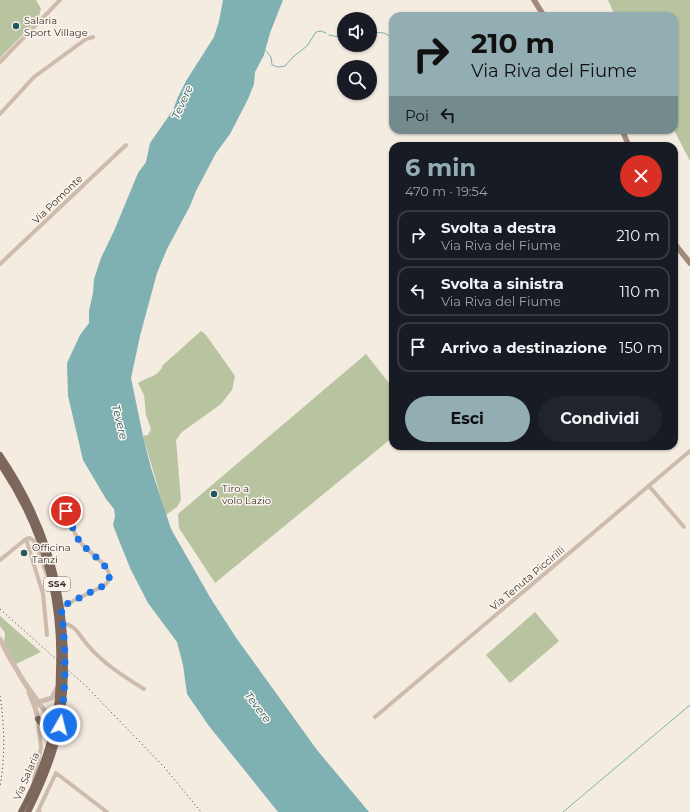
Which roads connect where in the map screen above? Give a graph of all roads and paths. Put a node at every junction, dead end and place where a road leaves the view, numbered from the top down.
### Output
1 (60, 0) edge
2 (534, 0) edge
3 (542, 12) edge
4 (93, 36) dead end
5 (0, 62) edge
6 (0, 114) edge
7 (126, 145) dead end
8 (678, 248) edge
9 (690, 263) edge
10 (0, 264) edge
11 (690, 451) edge
12 (0, 455) edge
13 (0, 464) edge
14 (649, 486) junction
15 (66, 511) dead end
16 (684, 527) dead end
17 (26, 539) junction
18 (0, 560) edge
19 (53, 585) junction
20 (61, 607) junction
21 (63, 624) junction
22 (47, 635) dead end
23 (0, 639) edge
24 (59, 676) junction
25 (144, 689) dead end
26 (37, 705) junction
27 (375, 718) dead end
28 (38, 719) junction
29 (57, 725) junction
30 (35, 791) junction
31 (46, 795) junction
32 (21, 812) edge
33 (28, 812) edge
34 (40, 812) edge
35 (107, 812) edge

1 - 5 street
2 - 3 main road
4 - 6 street
7 - 10 street, Via Pomonte
8 - 9 main road
11 - 14 street, Via Tenuta Piccirilli
12 - 20 main road, SS4
13 - 19 main road, SS4
14 - 16 street
14 - 27 street, Via Tenuta Piccirilli
15 - 20 street
17 - 18 street
17 - 19 street
17 - 22 street
19 - 24 main road, SS4
20 - 21 main road, SS4
21 - 25 street
21 - 29 main road, SS4
23 - 26 street
24 - 26 street
24 - 29 main road, SS4
26 - 28 street
26 - 29 street
28 - 29 main road
28 - 30 street
29 - 30 main road, Via Salaria / SS4
30 - 31 street
30 - 32 main road, Via Salaria / SS4
30 - 33 main road, Via Salaria / SS4
31 - 34 street
31 - 35 street

